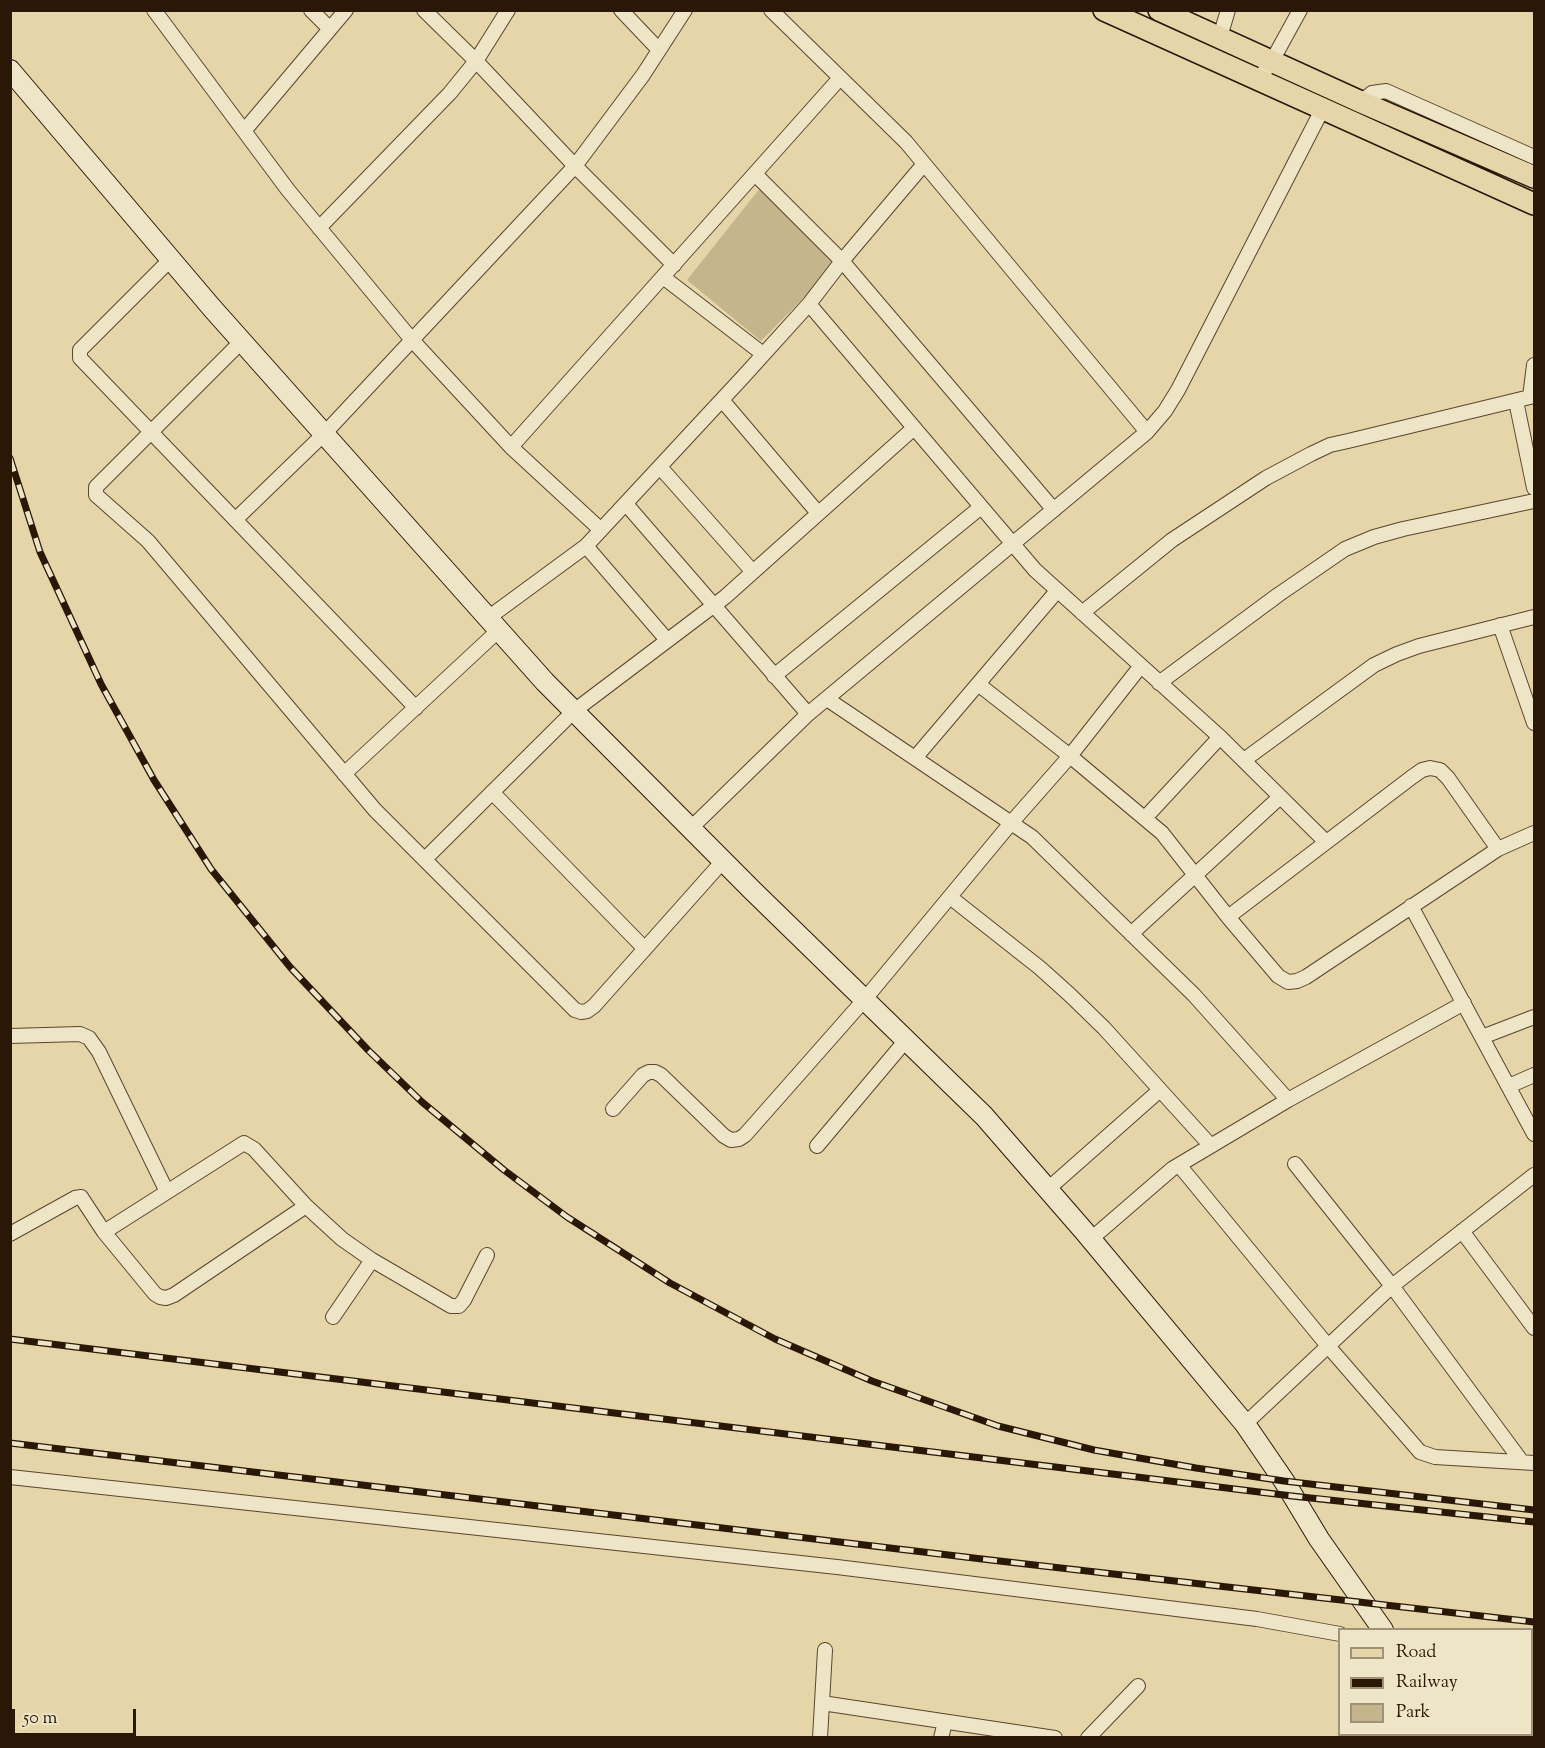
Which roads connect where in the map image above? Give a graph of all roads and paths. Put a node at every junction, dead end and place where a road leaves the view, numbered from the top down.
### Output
1 (154, 10) edge
2 (311, 10) edge
3 (346, 10) edge
4 (424, 10) edge
5 (508, 10) edge
6 (621, 10) edge
7 (685, 10) edge
8 (771, 10) edge
9 (1104, 10) edge
10 (1159, 10) edge
11 (1228, 10) edge
12 (1300, 10) edge
13 (330, 29) junction
14 (1220, 37) junction
15 (659, 50) junction
16 (476, 61) junction
17 (1272, 61) junction
18 (10, 70) edge
19 (840, 78) junction
20 (1259, 79) junction
21 (1361, 102) junction
22 (1323, 108) junction
23 (244, 130) junction
24 (1534, 157) edge
25 (924, 164) junction
26 (575, 166) junction
27 (755, 174) junction
28 (1534, 177) edge
29 (1534, 204) edge
30 (319, 228) junction
31 (171, 259) junction
32 (842, 261) junction
33 (674, 265) junction
34 (663, 277) junction
35 (808, 304) junction
36 (412, 340) junction
37 (242, 341) junction
38 (763, 354) junction
39 (1534, 365) edge
40 (1532, 396) edge
41 (722, 400) junction
42 (1516, 401) junction
43 (914, 428) junction
44 (152, 432) junction
45 (1147, 432) junction
46 (324, 434) junction
47 (511, 447) junction
48 (660, 467) junction
49 (1534, 488) edge
50 (1534, 501) edge
51 (626, 504) junction
52 (981, 507) junction
53 (1054, 510) junction
54 (818, 513) junction
55 (236, 519) junction
56 (601, 530) junction
57 (1013, 544) junction
58 (586, 546) junction
59 (753, 572) junction
60 (1057, 591) junction
61 (713, 606) junction
62 (1082, 613) junction
63 (1534, 617) edge
64 (494, 624) junction
65 (1500, 625) junction
66 (667, 640) junction
67 (1140, 667) junction
68 (774, 676) junction
69 (1159, 683) junction
70 (978, 684) junction
71 (827, 699) junction
72 (416, 708) junction
73 (574, 711) junction
74 (808, 714) junction
75 (1534, 723) edge
76 (1220, 737) junction
77 (1070, 756) junction
78 (915, 758) junction
79 (1244, 760) junction
80 (344, 774) junction
81 (492, 792) junction
82 (1280, 797) junction
83 (1145, 818) junction
84 (1011, 823) junction
85 (691, 828) junction
86 (1534, 833) edge
87 (1326, 842) junction
88 (1498, 849) junction
89 (425, 859) junction
90 (723, 861) junction
91 (1195, 874) junction
92 (950, 897) junction
93 (1411, 906) junction
94 (1228, 917) junction
95 (1131, 934) junction
96 (645, 949) junction
97 (865, 999) junction
98 (1464, 1003) junction
99 (1534, 1017) edge
100 (10, 1036) edge
101 (1482, 1037) junction
102 (907, 1040) junction
103 (1534, 1075) edge
104 (1509, 1086) junction
105 (1160, 1090) junction
106 (1288, 1100) junction
107 (613, 1109) dead end
108 (1534, 1134) edge
109 (817, 1146) dead end
110 (1211, 1146) junction
111 (1295, 1164) dead end
112 (1179, 1165) junction
113 (1534, 1175) edge
114 (1048, 1189) junction
115 (167, 1192) junction
116 (306, 1206) junction
117 (1462, 1231) junction
118 (104, 1232) junction
119 (10, 1234) edge
120 (1091, 1239) junction
121 (487, 1255) dead end
122 (372, 1260) junction
123 (1392, 1286) junction
124 (333, 1317) dead end
125 (1534, 1328) edge
126 (1328, 1346) junction
127 (1245, 1424) junction
128 (1528, 1463) edge
129 (10, 1477) edge
130 (1382, 1628) edge
131 (1338, 1635) edge
132 (825, 1650) dead end
133 (1138, 1686) dead end
134 (822, 1703) junction
135 (945, 1722) junction
136 (820, 1737) edge
137 (941, 1737) edge
138 (1055, 1737) edge
139 (1088, 1737) edge

1 - 23 street
2 - 13 street
3 - 13 street
4 - 16 street
5 - 16 street
6 - 15 street
7 - 15 street
8 - 19 street
9 - 20 main road
10 - 14 main road
11 - 14 street
12 - 17 street
13 - 23 street
14 - 17 main road
15 - 26 street
16 - 26 street
16 - 30 street
17 - 20 street
17 - 21 main road
18 - 31 street
19 - 25 street
19 - 27 street
20 - 22 main road
21 - 24 street
21 - 28 main road
22 - 29 main road
22 - 45 street
23 - 30 street
25 - 32 street
25 - 45 street
26 - 33 street
26 - 36 street
27 - 32 street
27 - 33 street
30 - 36 street
31 - 37 street
31 - 44 street
32 - 35 street
32 - 53 street
33 - 34 street
34 - 38 street
34 - 47 street
35 - 38 street
35 - 43 street
36 - 46 street
36 - 47 street
37 - 44 street
37 - 46 street
38 - 41 street
39 - 40 street
40 - 42 street
41 - 48 street
41 - 54 street
42 - 49 street
42 - 62 street
43 - 52 street
43 - 54 street
44 - 55 street
44 - 80 street
45 - 53 street
46 - 55 street
46 - 64 street
47 - 56 street
48 - 51 street
48 - 59 street
50 - 69 street
51 - 56 street
51 - 61 street
52 - 57 street
52 - 68 street
53 - 57 street
54 - 59 street
55 - 72 street
56 - 58 street
57 - 60 street
57 - 71 street
58 - 64 street
58 - 66 street
59 - 61 street
60 - 62 street
60 - 70 street
61 - 66 street
61 - 68 street
62 - 67 street
63 - 65 street
64 - 72 street
64 - 73 street
65 - 75 street
65 - 79 street
66 - 73 street
67 - 69 street
67 - 77 street
68 - 74 street
69 - 76 street
70 - 77 street
70 - 78 street
71 - 74 street
71 - 78 street
72 - 80 street
73 - 81 street
73 - 85 street
74 - 85 street
76 - 79 street
76 - 83 street
77 - 83 street
77 - 84 street
78 - 84 street
79 - 82 street
80 - 89 street
81 - 89 street
81 - 96 street
82 - 87 street
82 - 91 street
83 - 91 street
84 - 92 street
84 - 95 street
85 - 90 street
86 - 88 street
87 - 88 street
87 - 94 street
88 - 93 street
89 - 96 street
90 - 96 street
90 - 97 street
91 - 94 street
91 - 95 street
92 - 97 street
92 - 105 street
93 - 94 street
93 - 98 street
95 - 106 street
97 - 102 street
97 - 107 street
98 - 101 street
98 - 106 street
99 - 101 street
100 - 115 street
101 - 104 street
102 - 109 street
102 - 114 street
103 - 104 street
104 - 108 street
105 - 110 street
105 - 114 street
106 - 110 street
110 - 112 street
111 - 123 street
112 - 120 street
112 - 126 street
113 - 117 street
114 - 120 street
115 - 116 street
115 - 118 street
116 - 118 street
116 - 122 street
117 - 123 street
117 - 125 street
118 - 119 street
120 - 127 street
121 - 122 street
122 - 124 street
123 - 126 street
123 - 128 street
126 - 127 street
126 - 128 street
127 - 130 street
129 - 131 street
132 - 134 street
133 - 139 street
134 - 135 street
134 - 136 street
135 - 137 street
135 - 138 street

